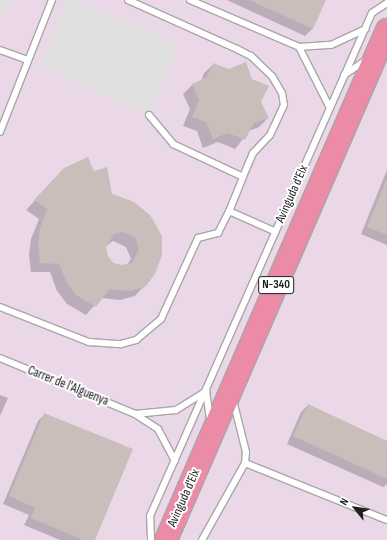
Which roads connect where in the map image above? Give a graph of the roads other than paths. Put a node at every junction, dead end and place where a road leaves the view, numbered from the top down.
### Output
1 (52, 0) edge
2 (128, 0) edge
3 (190, 0) edge
4 (387, 3) edge
5 (365, 30) junction
6 (387, 30) edge
7 (299, 47) junction
8 (0, 50) edge
9 (376, 53) junction
10 (27, 60) junction
11 (344, 76) junction
12 (330, 108) junction
13 (148, 115) dead end
14 (0, 132) edge
15 (243, 177) junction
16 (229, 211) junction
17 (276, 232) junction
18 (0, 307) edge
19 (0, 358) edge
20 (206, 391) junction
21 (231, 391) junction
22 (135, 414) junction
23 (212, 434) junction
24 (175, 461) junction
25 (245, 463) junction
26 (387, 520) edge
27 (151, 540) edge
28 (166, 540) edge
29 (202, 540) edge

1 - 10 lane
2 - 15 lane
3 - 7 lane
4 - 5 lane, Avinguda d'Elx
5 - 7 lane
5 - 11 lane, Avinguda d'Elx
6 - 9 highway, Avinguda d'Elx / N-340
7 - 12 lane
8 - 10 lane
9 - 11 lane
9 - 21 highway, Avinguda d'Elx / N-340
10 - 14 lane
11 - 12 lane, Avinguda d'Elx
12 - 17 lane, Avinguda d'Elx
13 - 15 lane
15 - 16 lane
16 - 17 lane
16 - 18 lane
17 - 20 lane, Avinguda d'Elx
19 - 22 lane, Carrer de l'Alguenya
20 - 22 lane
20 - 23 lane
20 - 24 lane, Avinguda d'Elx
21 - 23 highway, Avinguda d'Elx / N-340
21 - 25 lane
22 - 24 lane, Carrer de l'Alguenya
23 - 28 highway, Avinguda d'Elx / N-340
24 - 27 lane, Avinguda d'Elx
25 - 26 lane
25 - 29 lane

